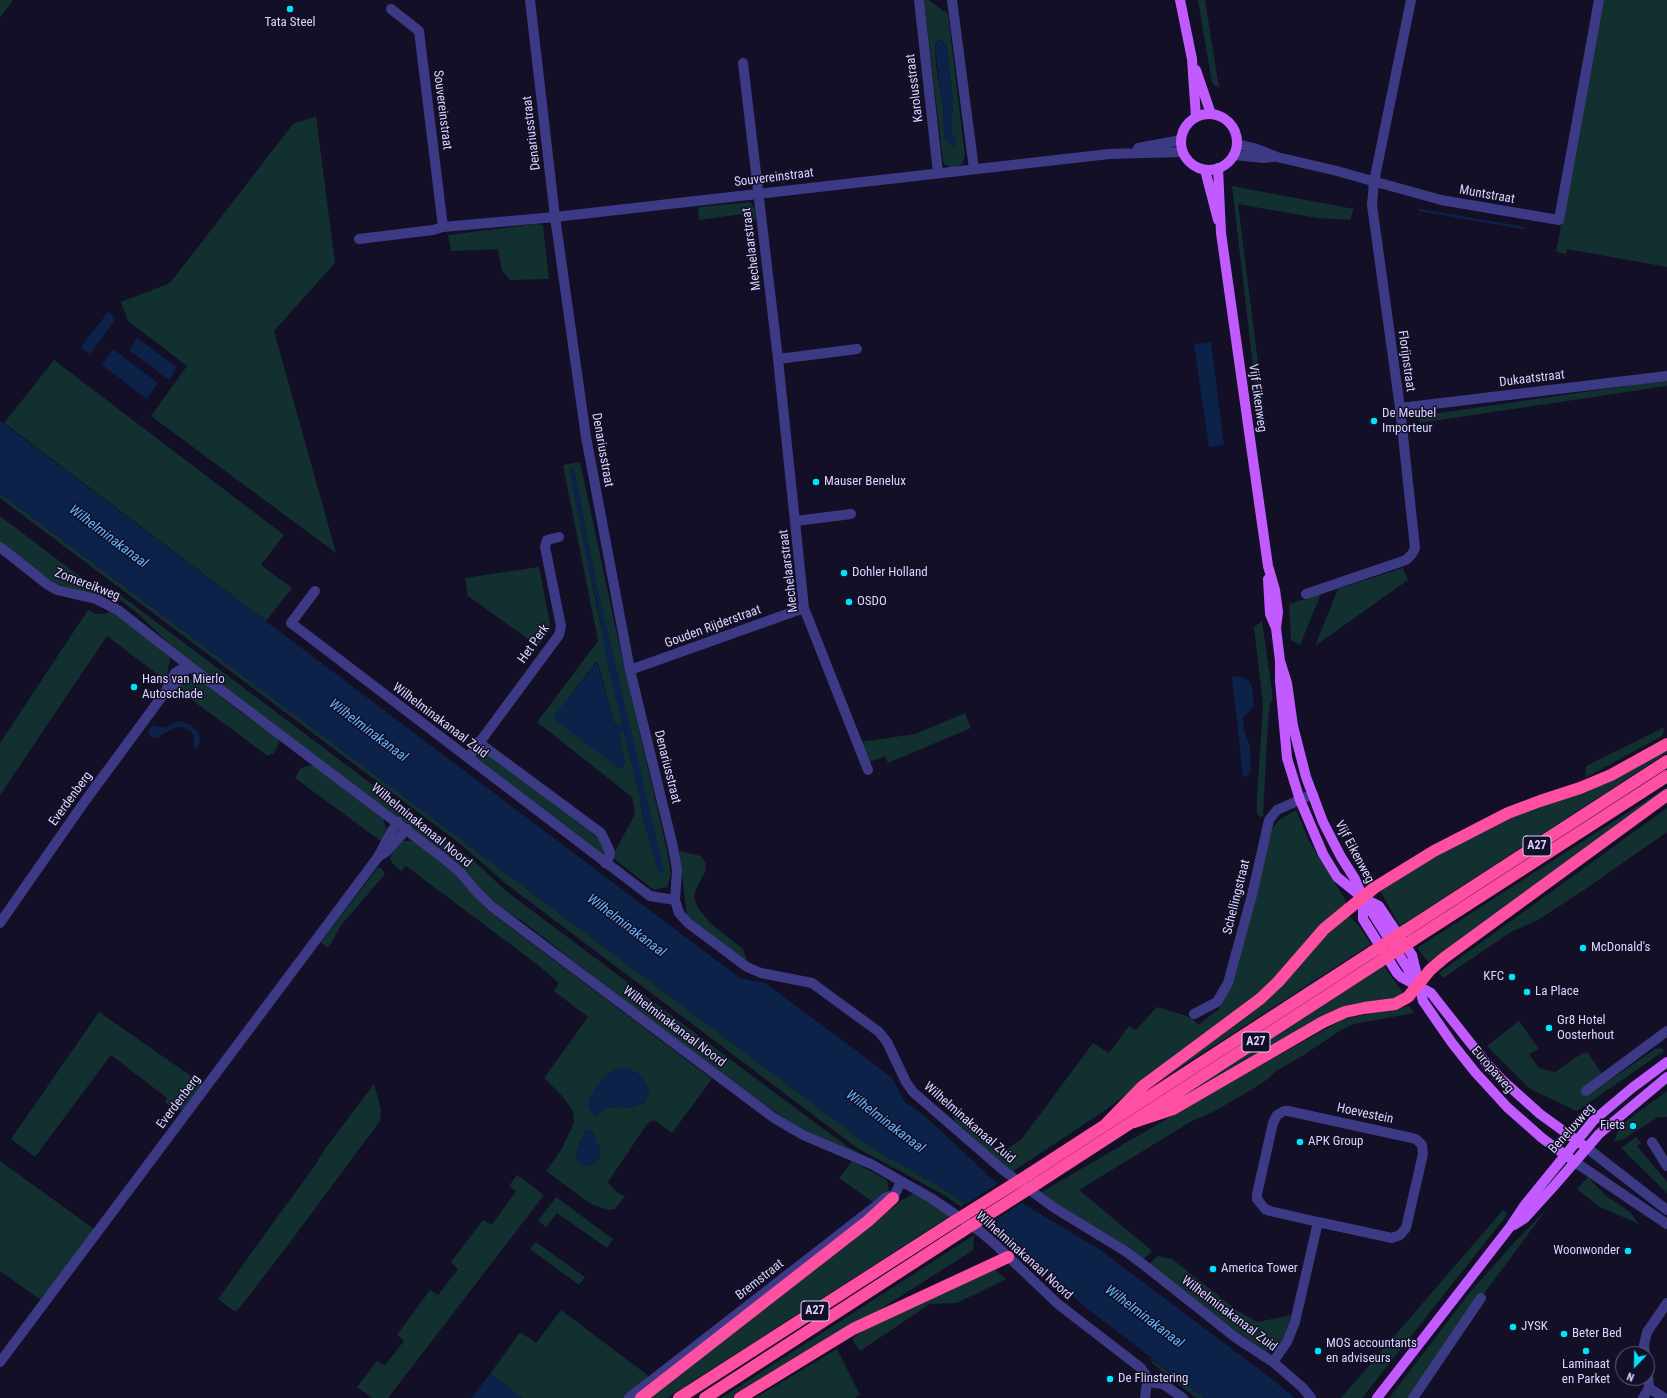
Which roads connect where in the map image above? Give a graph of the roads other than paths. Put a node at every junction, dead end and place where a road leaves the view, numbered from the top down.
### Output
1 (530, 0) edge
2 (918, 0) edge
3 (952, 0) edge
4 (1180, 0) edge
5 (1411, 0) edge
6 (1600, 0) edge
7 (391, 9) dead end
8 (1192, 59) junction
9 (743, 63) dead end
10 (1211, 114) junction
11 (1196, 117) junction
12 (1181, 140) junction
13 (1237, 144) junction
14 (1182, 152) junction
15 (1109, 154) junction
16 (1234, 155) junction
17 (1278, 157) junction
18 (1218, 168) junction
19 (974, 169) junction
20 (1205, 170) junction
21 (938, 172) junction
22 (1374, 182) junction
23 (758, 193) junction
24 (555, 217) junction
25 (443, 227) junction
26 (1222, 233) junction
27 (359, 239) dead end
28 (857, 349) dead end
29 (778, 359) junction
30 (1667, 376) edge
31 (1400, 408) junction
32 (851, 514) dead end
33 (796, 521) junction
34 (559, 537) dead end
35 (0, 548) edge
36 (315, 591) dead end
37 (1306, 594) dead end
38 (804, 608) junction
39 (164, 646) joint
40 (1280, 661) junction
41 (188, 665) junction
42 (630, 670) junction
43 (478, 742) junction
44 (1667, 744) edge
45 (468, 758) junction
46 (1667, 761) edge
47 (868, 770) dead end
48 (1667, 776) edge
49 (1312, 794) junction
50 (1667, 795) edge
51 (1300, 800) junction
52 (398, 822) junction
53 (407, 829) junction
54 (378, 857) junction
55 (605, 863) junction
56 (1363, 898) junction
57 (675, 900) junction
58 (0, 923) edge
59 (1418, 985) junction
60 (1194, 1014) dead end
61 (1666, 1035) edge
62 (1667, 1062) edge
63 (1667, 1077) edge
64 (1586, 1091) dead end
65 (1134, 1122) junction
66 (1106, 1124) junction
67 (1576, 1141) junction
68 (1652, 1142) dead end
69 (1586, 1148) junction
70 (1565, 1155) junction
71 (1575, 1162) junction
72 (1667, 1166) edge
73 (901, 1182) junction
74 (894, 1198) junction
75 (1667, 1210) edge
76 (1318, 1222) junction
77 (1667, 1224) edge
78 (1510, 1227) junction
79 (1008, 1257) junction
80 (1481, 1298) dead end
81 (1667, 1304) edge
82 (1644, 1346) edge
83 (0, 1362) edge
84 (1272, 1362) junction
85 (1147, 1382) junction
86 (1649, 1388) joint
87 (629, 1398) edge
88 (641, 1398) edge
89 (679, 1398) edge
90 (705, 1398) edge
91 (740, 1398) edge
92 (1145, 1398) edge
93 (1183, 1398) edge
94 (1311, 1398) edge
95 (1377, 1398) edge
96 (1413, 1398) edge
97 (1644, 1398) edge
98 (1664, 1398) edge

1 - 24 street, Denariusstraat
2 - 21 street, Karolusstraat
3 - 19 street
4 - 8 main road
5 - 22 street
6 - 22 street, Muntstraat
7 - 25 street, Souvereinstraat
8 - 10 main road
8 - 11 main road
9 - 23 street, Mechelaarstraat
10 - 11 main road
10 - 13 main road
11 - 12 main road
12 - 14 main road
12 - 15 street, Souvereinstraat
13 - 16 main road
13 - 17 street
14 - 15 street, Souvereinstraat
14 - 20 main road
15 - 19 street, Souvereinstraat
16 - 17 street
16 - 18 main road
17 - 22 street
18 - 20 main road
18 - 26 main road, Vijf Eikenweg
19 - 21 street, Souvereinstraat
20 - 26 main road, Vijf Eikenweg
21 - 23 street, Souvereinstraat
22 - 31 street, Florijnstraat
23 - 24 street, Souvereinstraat
23 - 29 street, Mechelaarstraat
24 - 25 street, Souvereinstraat
24 - 42 street, Denariusstraat
25 - 27 street, Souvereinstraat
26 - 40 main road, Vijf Eikenweg
28 - 29 street
29 - 33 street, Mechelaarstraat
30 - 31 street, Dukaatstraat
31 - 37 street, Florijnstraat
32 - 33 street
33 - 38 street, Mechelaarstraat
34 - 43 street, Het Perk
35 - 39 street, Zomereikweg
36 - 45 street, Wilhelminakanaal Zuid
38 - 42 street, Gouden Rijderstraat
38 - 47 street, Mechelaarstraat
39 - 41 street, Wilhelminakanaal Noord
40 - 49 main road, Vijf Eikenweg
40 - 51 main road, Vijf Eikenweg
41 - 52 street, Wilhelminakanaal Noord
41 - 58 street, Everdenberg
42 - 57 street, Denariusstraat
43 - 45 street, Het Perk
43 - 55 street, Wilhelminakanaal Zuid
44 - 56 highway, A27
45 - 55 street, Wilhelminakanaal Zuid
46 - 66 highway, A27, bridge
48 - 65 highway, A27, bridge
49 - 51 street, Schellingstraat
49 - 56 main road, Vijf Eikenweg
50 - 59 highway, A27
51 - 56 main road, Vijf Eikenweg
51 - 60 street, Schellingstraat
52 - 53 street, Wilhelminakanaal Noord
52 - 54 street, Everdenberg
53 - 54 street, Everdenberg
53 - 73 street, Wilhelminakanaal Noord
54 - 83 street, Everdenberg
55 - 57 street, Wilhelminakanaal Zuid
56 - 59 main road, Europaweg
56 - 59 main road, Europaweg
56 - 66 highway, A27
57 - 84 street, Wilhelminakanaal Zuid
59 - 65 highway, A27
59 - 67 main road, Europaweg
59 - 70 main road, Europaweg
61 - 64 street
62 - 67 main road, Beneluxweg
63 - 69 main road, Beneluxweg
65 - 90 highway, A27, bridge
66 - 89 highway, A27, bridge
67 - 69 main road, Europaweg
67 - 70 main road, Beneluxweg
68 - 72 street
69 - 71 main road, Beneluxweg
69 - 75 street
70 - 71 main road, Europaweg
70 - 78 main road, Beneluxweg
71 - 77 street
71 - 78 main road, Beneluxweg
73 - 74 street
73 - 79 street, Wilhelminakanaal Noord
74 - 87 street, Bremstraat
74 - 88 highway
76 - 76 street, Hoevestein
76 - 84 street
78 - 95 main road, Beneluxweg
79 - 85 street, Wilhelminakanaal Noord
79 - 91 highway, A27
80 - 96 street
81 - 82 street
84 - 94 street, Wilhelminakanaal Zuid
85 - 92 street
85 - 93 street
86 - 97 street
86 - 98 street

